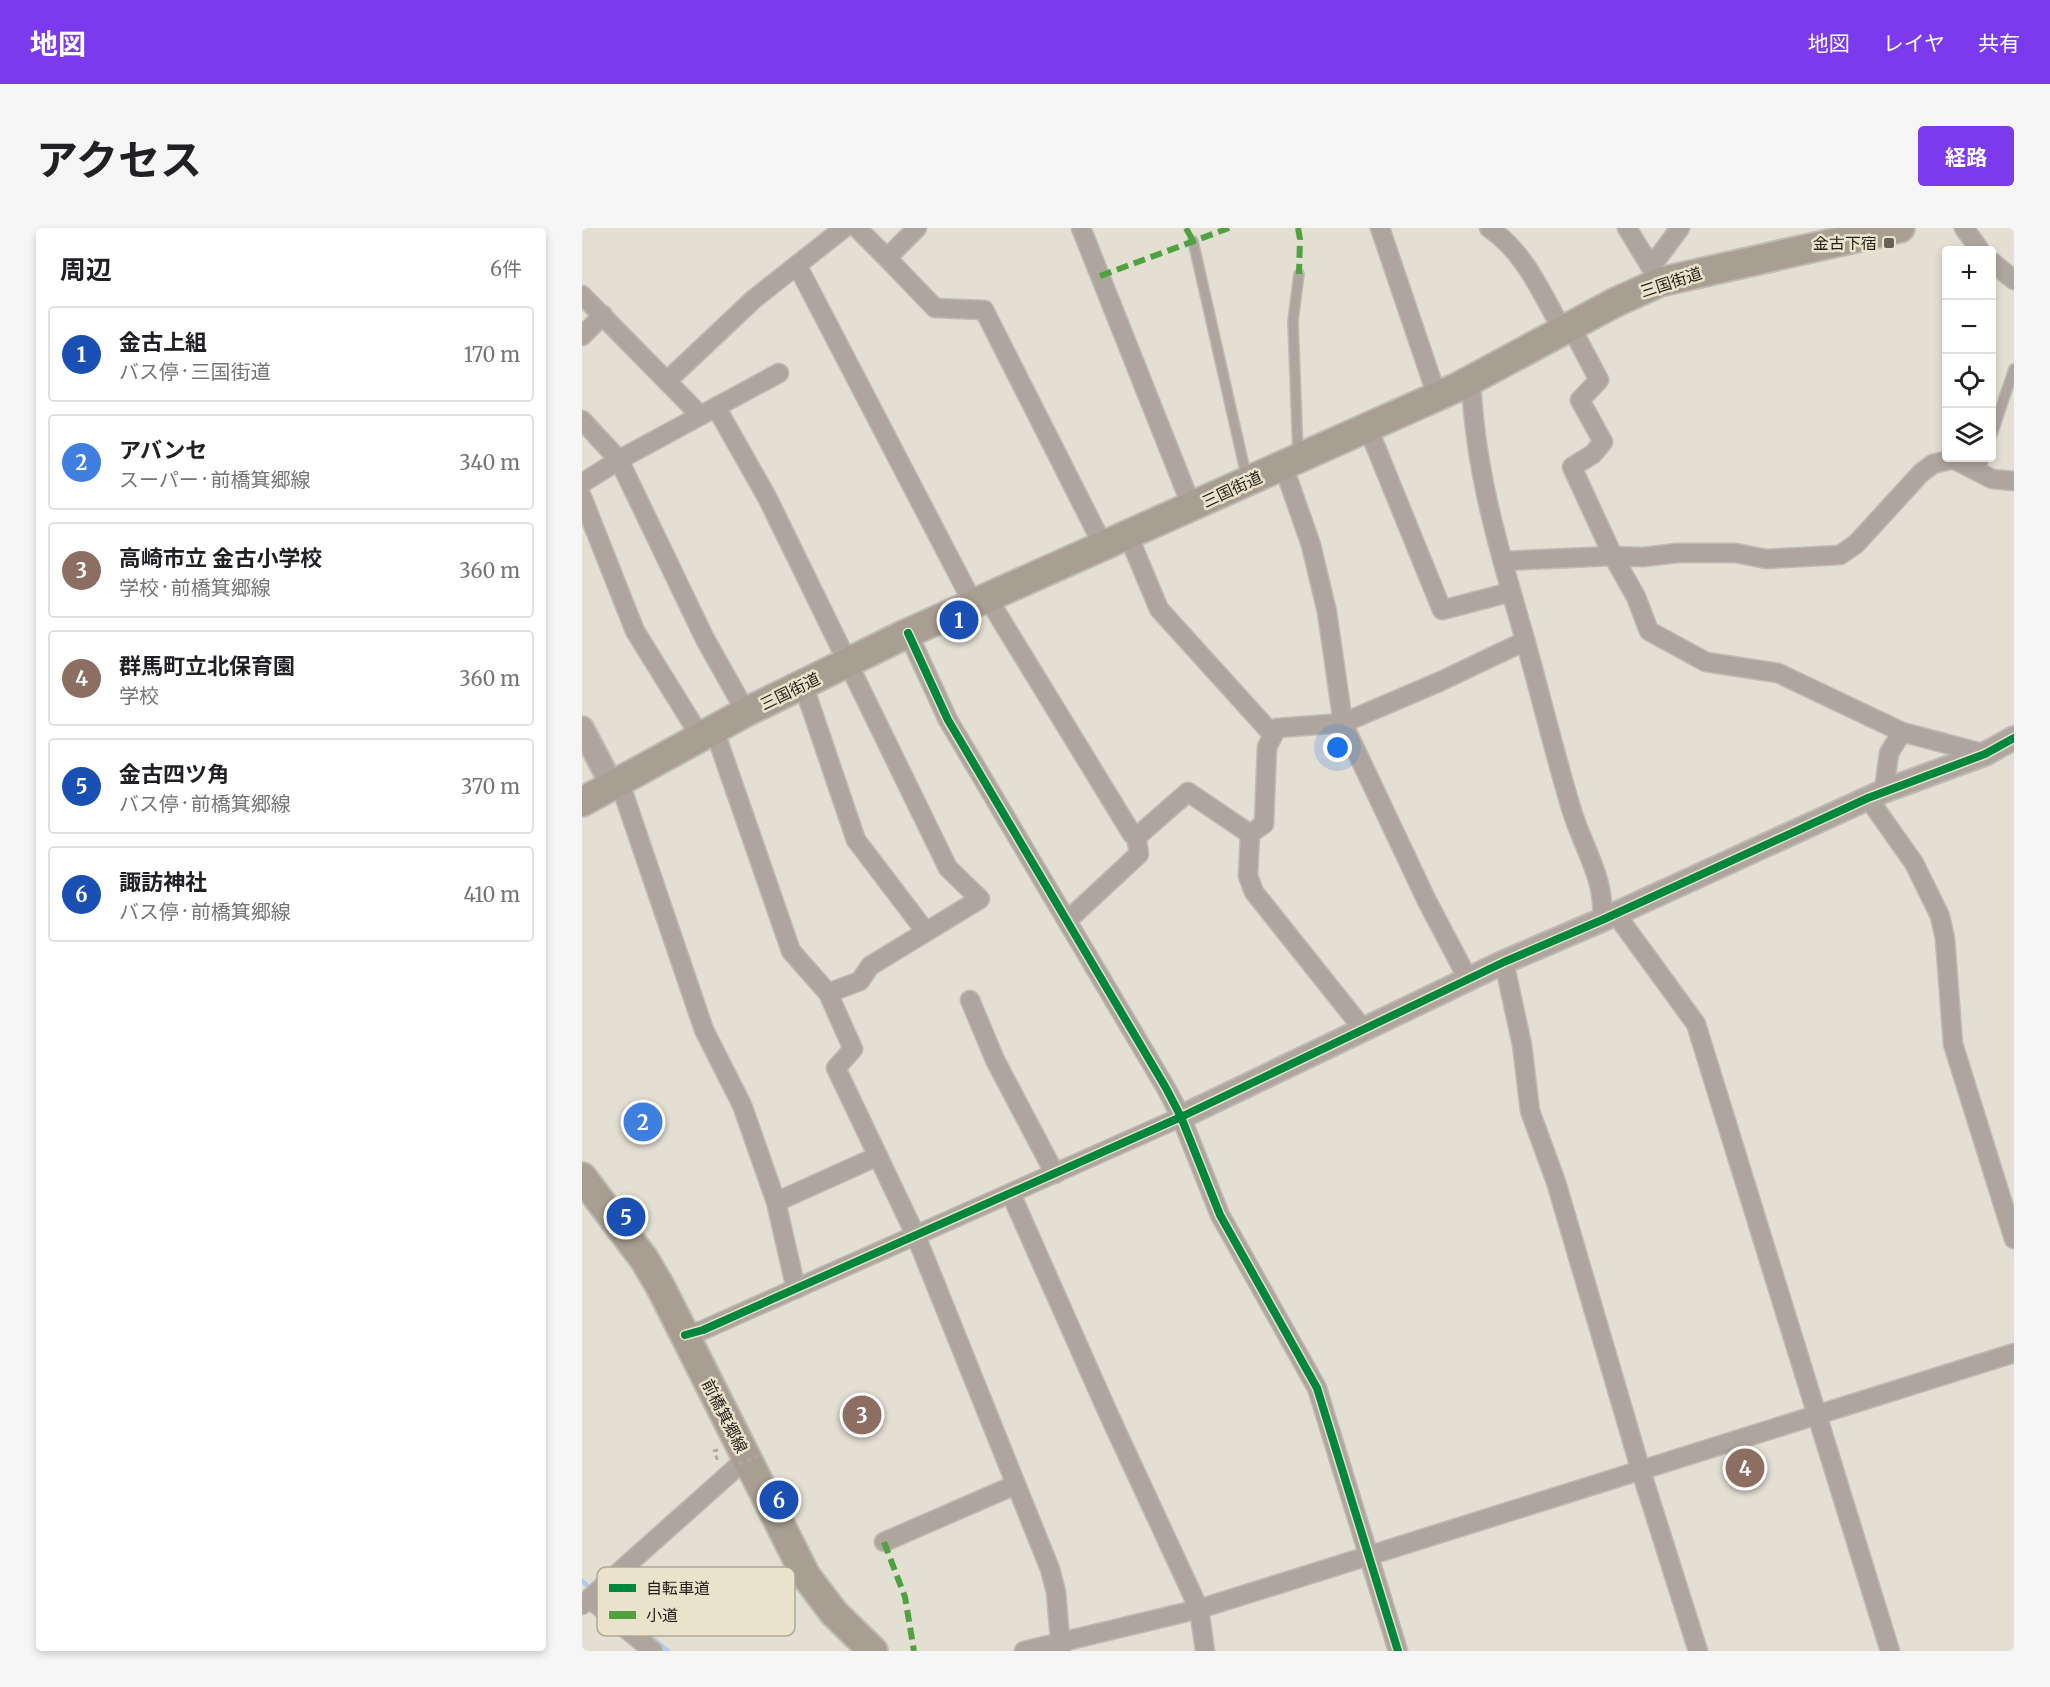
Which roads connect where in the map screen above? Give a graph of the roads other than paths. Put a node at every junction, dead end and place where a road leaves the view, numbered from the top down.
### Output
1 (844, 228) edge
2 (857, 228) edge
3 (917, 228) edge
4 (1081, 228) edge
5 (1380, 228) edge
6 (1489, 228) edge
7 (1627, 228) edge
8 (1680, 228) edge
9 (1900, 228) edge
10 (1964, 228) edge
11 (1832, 234) edge
12 (1193, 241) dead end
13 (1977, 246) edge
14 (887, 258) junction
15 (797, 265) junction
16 (1996, 265) edge
17 (1299, 274) dead end
18 (1656, 274) junction
19 (2014, 280) edge
20 (582, 295) edge
21 (603, 315) junction
22 (1567, 329) junction
23 (582, 336) edge
24 (2014, 369) edge
25 (779, 373) dead end
26 (667, 381) junction
27 (1471, 381) junction
28 (1437, 396) junction
29 (708, 411) junction
30 (582, 420) edge
31 (1996, 420) edge
32 (1368, 428) junction
33 (619, 460) junction
34 (1291, 462) junction
35 (1982, 465) edge
36 (1248, 480) junction
37 (2014, 481) edge
38 (582, 483) edge
39 (582, 497) edge
40 (1192, 507) junction
41 (1116, 541) junction
42 (1613, 556) junction
43 (1503, 561) junction
44 (1511, 592) junction
45 (980, 600) junction
46 (908, 633) junction
47 (1525, 641) junction
48 (849, 662) junction
49 (803, 684) junction
50 (746, 712) junction
51 (1343, 723) junction
52 (582, 728) edge
53 (707, 732) junction
54 (1902, 732) junction
55 (1273, 735) junction
56 (2014, 738) edge
57 (1985, 754) junction
58 (612, 785) junction
59 (1876, 794) junction
60 (582, 802) edge
61 (1250, 834) junction
62 (1136, 836) junction
63 (1609, 916) junction
64 (1068, 920) junction
65 (926, 932) junction
66 (1504, 962) junction
67 (1468, 979) junction
68 (828, 993) junction
69 (970, 1000) dead end
70 (1364, 1030) junction
71 (1181, 1118) junction
72 (878, 1156) junction
73 (1055, 1174) junction
74 (586, 1189) edge
75 (1011, 1194) junction
76 (776, 1203) junction
77 (916, 1236) junction
78 (2014, 1239) edge
79 (796, 1289) junction
80 (685, 1335) junction
81 (2014, 1353) edge
82 (1817, 1415) junction
83 (744, 1461) junction
84 (1641, 1471) junction
85 (1015, 1485) junction
86 (884, 1542) dead end
87 (1367, 1556) junction
88 (625, 1567) edge
89 (1199, 1609) junction
90 (636, 1636) edge
91 (1060, 1647) edge
92 (869, 1649) edge
93 (653, 1651) edge
94 (1024, 1651) edge
95 (1205, 1651) edge
96 (1398, 1651) edge
97 (1698, 1651) edge
98 (1890, 1651) edge

1 - 15 street
2 - 14 street
3 - 14 street
4 - 40 street
5 - 28 street
6 - 22 street
7 - 18 street
8 - 18 street
9 - 11 main road, 三国街道
10 - 13 street
11 - 18 main road, 三国街道
12 - 36 lane
14 - 41 street
15 - 26 street
15 - 45 street
16 - 19 street
17 - 34 lane
18 - 22 main road, 三国街道
20 - 21 street
21 - 23 street
21 - 26 street
22 - 27 main road, 三国街道
22 - 42 street
24 - 31 lane
25 - 29 street
26 - 29 street
27 - 28 main road, 三国街道
27 - 43 street
28 - 32 main road, 三国街道
29 - 33 street
29 - 48 street
30 - 33 street
32 - 34 main road, 三国街道
32 - 44 street
33 - 38 street
33 - 50 street
34 - 36 main road, 三国街道
34 - 51 street
35 - 37 street
35 - 42 street
36 - 40 main road, 三国街道
39 - 53 street
40 - 41 main road, 三国街道
41 - 45 main road, 三国街道
41 - 55 street
42 - 43 street
42 - 54 street
43 - 44 street
44 - 47 street
45 - 46 main road, 三国街道
45 - 62 street
46 - 48 main road, 三国街道
46 - 64 street
47 - 51 street
47 - 63 street
48 - 49 main road, 三国街道
48 - 65 street
49 - 50 main road, 三国街道
49 - 65 street
50 - 53 main road, 三国街道
51 - 55 street
51 - 67 street
52 - 58 street
53 - 58 main road, 三国街道
53 - 68 street
54 - 57 street
54 - 59 street
55 - 61 street
56 - 57 street
57 - 59 street
58 - 60 main road, 三国街道
58 - 76 street
59 - 63 street
59 - 78 street
61 - 62 street
61 - 70 street
62 - 64 street
63 - 66 street
63 - 82 street
64 - 71 street
65 - 68 street
66 - 67 street
66 - 84 street
67 - 70 street
68 - 72 street
69 - 73 street
70 - 71 street
71 - 73 street
71 - 87 street
72 - 76 street
72 - 77 street
73 - 75 street
74 - 80 main road, 前橋箕郷線
75 - 77 street
75 - 89 street
76 - 79 street
77 - 79 street
77 - 85 street
79 - 80 street
80 - 83 main road, 前橋箕郷線
81 - 82 street
82 - 84 street
82 - 98 street
83 - 88 street
83 - 92 main road, 前橋箕郷線
84 - 87 street
84 - 97 street
85 - 86 street
85 - 91 street
87 - 89 street
87 - 96 street
89 - 91 street
89 - 95 street
90 - 93 street
91 - 94 street

